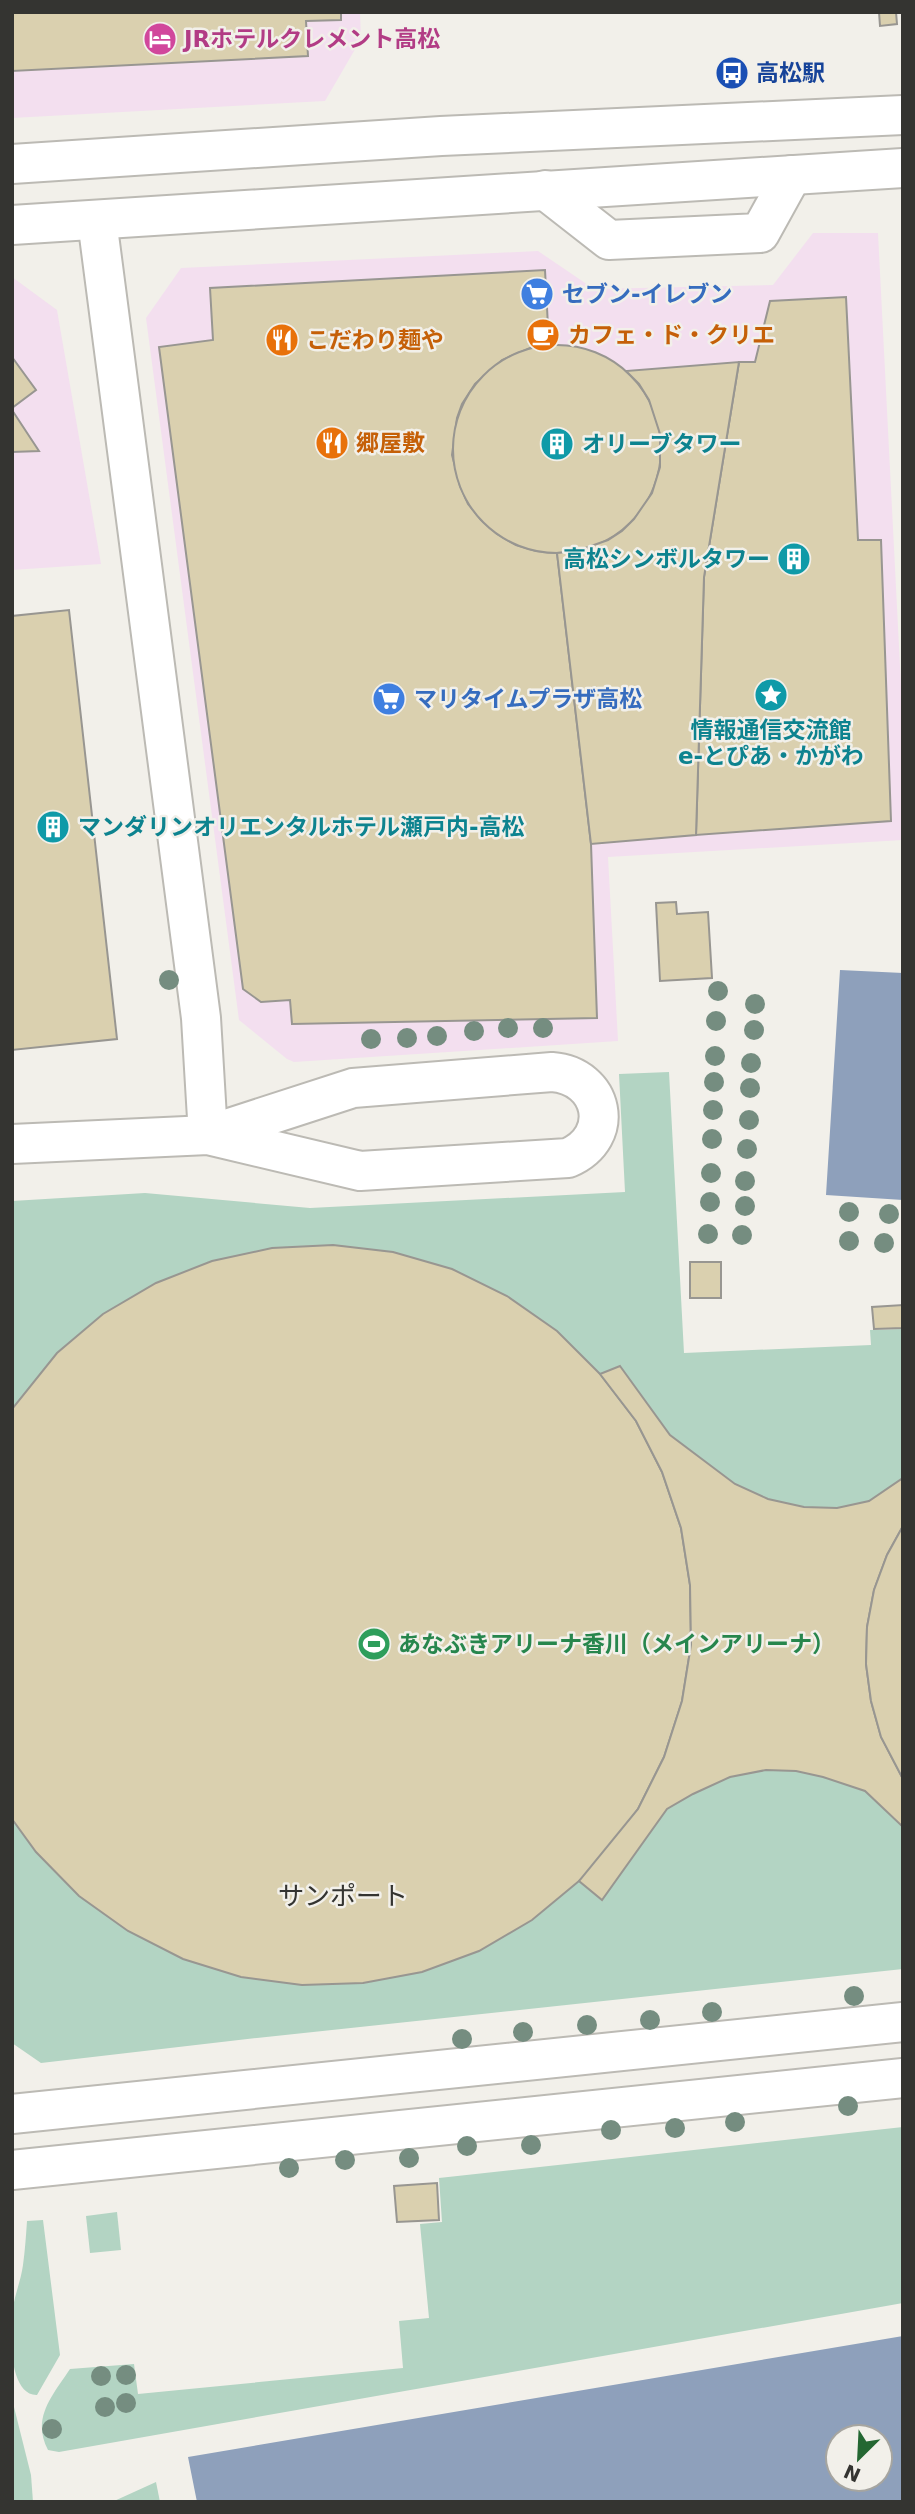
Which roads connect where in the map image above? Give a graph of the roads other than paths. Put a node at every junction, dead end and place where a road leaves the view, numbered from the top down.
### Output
1 (903, 115) edge
2 (12, 164) edge
3 (903, 168) edge
4 (792, 175) junction
5 (545, 190) junction
6 (97, 220) junction
7 (12, 225) edge
8 (208, 1135) junction
9 (12, 1144) edge
10 (903, 2022) edge
11 (903, 2078) edge
12 (12, 2114) edge
13 (12, 2170) edge

1 - 2 street
3 - 4 street
4 - 5 street
4 - 5 street
5 - 6 street
6 - 7 street
6 - 8 street
8 - 8 street
8 - 9 street
10 - 12 street
11 - 13 street

